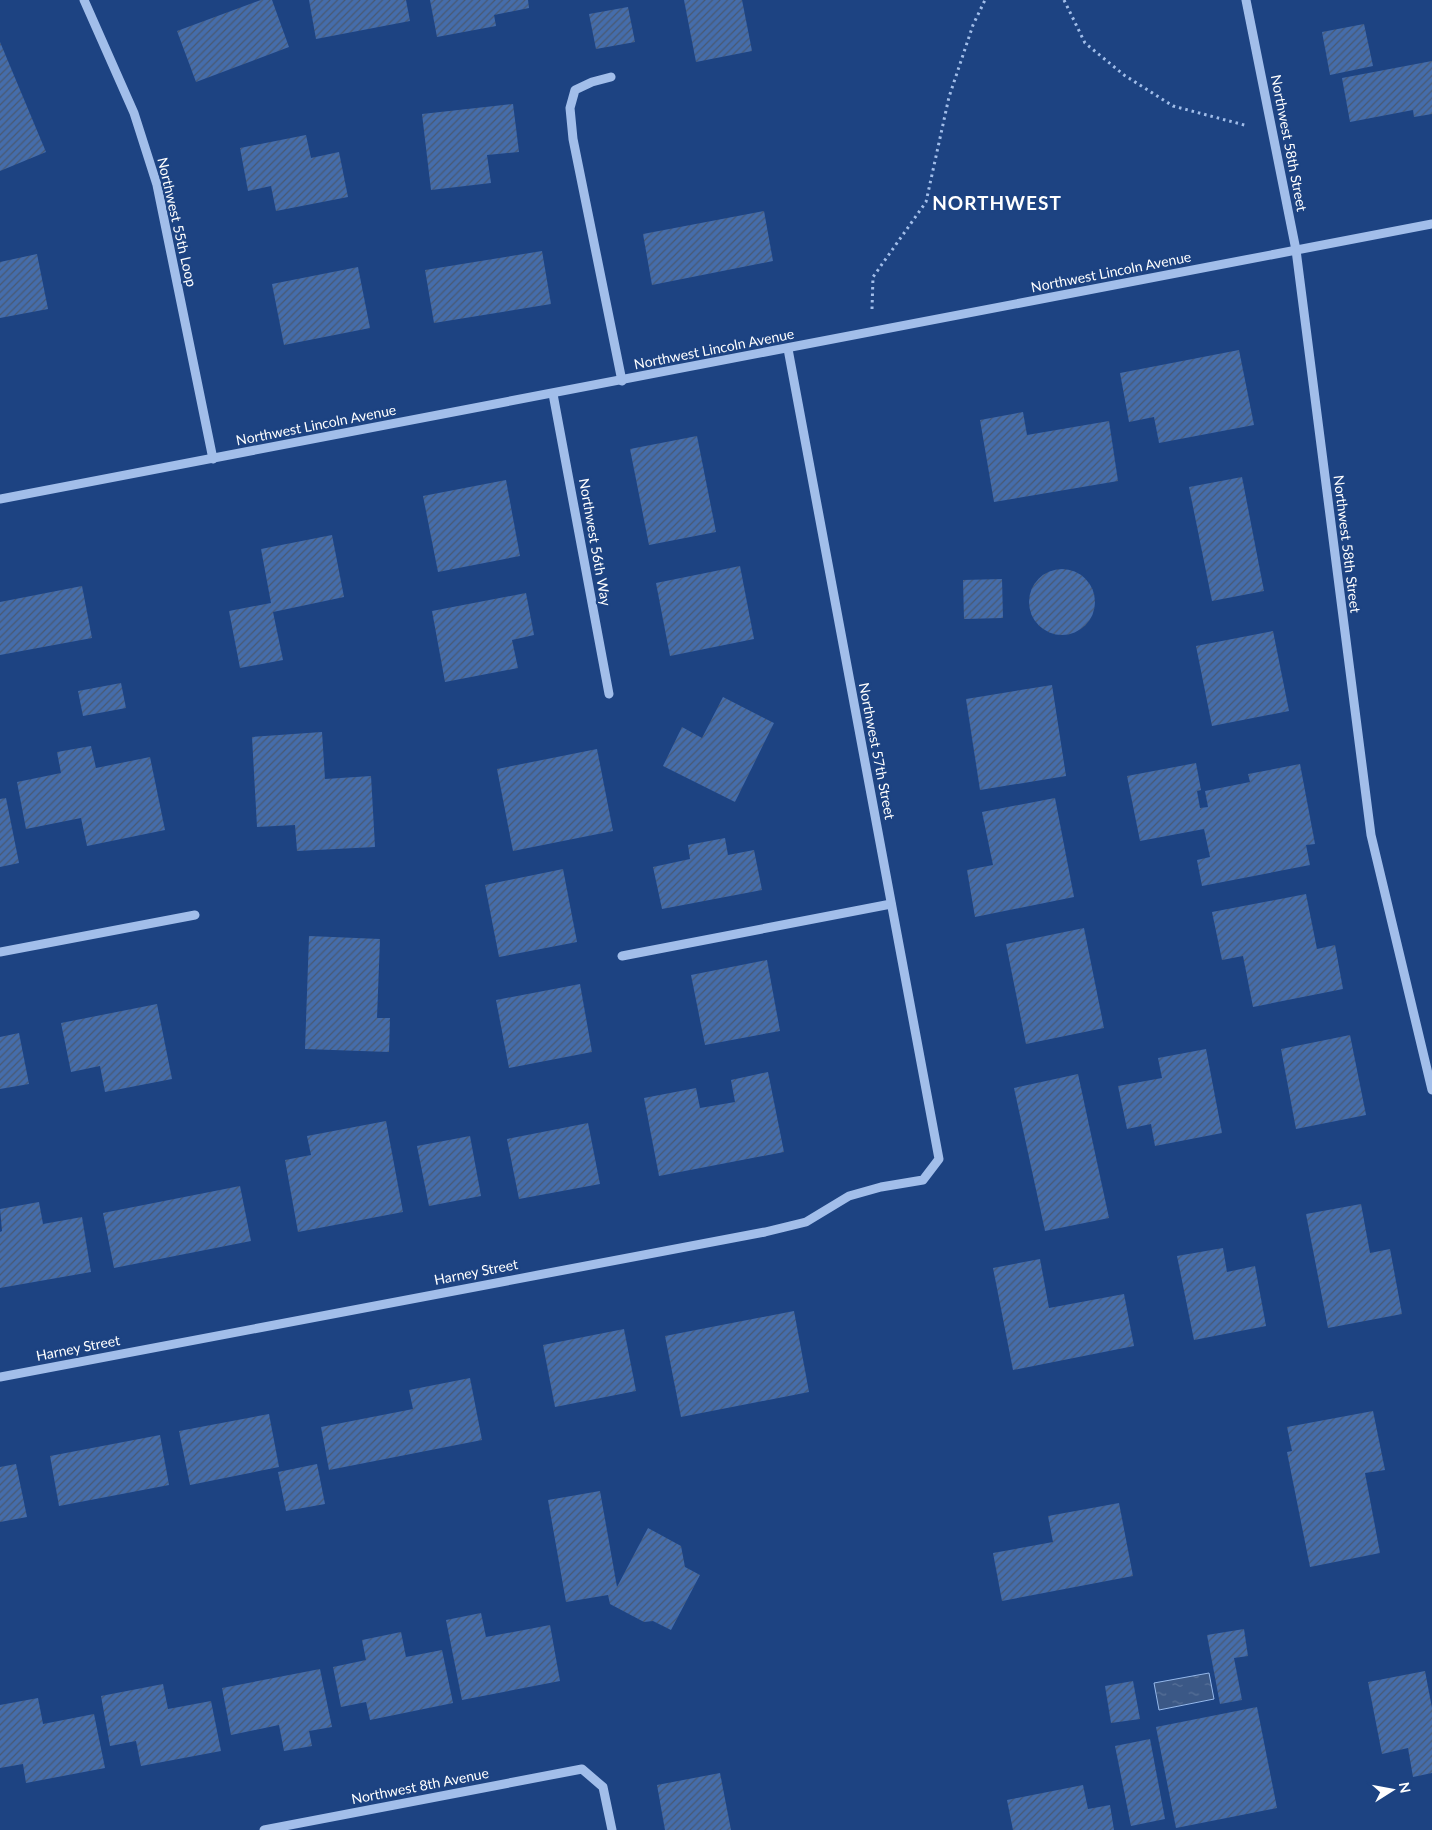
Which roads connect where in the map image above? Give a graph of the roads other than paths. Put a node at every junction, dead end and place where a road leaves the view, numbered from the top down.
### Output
1 (84, 0) edge
2 (1246, 0) edge
3 (611, 77) dead end
4 (1432, 224) edge
5 (1296, 250) junction
6 (788, 349) junction
7 (622, 381) junction
8 (554, 394) junction
9 (213, 459) junction
10 (0, 499) edge
11 (609, 694) dead end
12 (891, 904) junction
13 (195, 915) dead end
14 (0, 952) edge
15 (622, 956) dead end
16 (1432, 1090) edge
17 (939, 1158) joint
18 (0, 1377) edge
19 (264, 1830) edge
20 (612, 1830) edge

1 - 9 street, Northwest 55th Loop
2 - 5 street, Northwest 58th Street
3 - 7 street
4 - 5 street, Northwest Lincoln Avenue
5 - 6 street, Northwest Lincoln Avenue
5 - 16 street, Northwest 58th Street
6 - 7 street, Northwest Lincoln Avenue
6 - 12 street, Northwest 57th Street
7 - 8 street, Northwest Lincoln Avenue
8 - 9 street, Northwest Lincoln Avenue
8 - 11 street, Northwest 56th Way
9 - 10 street, Northwest Lincoln Avenue
12 - 15 street
12 - 17 street, Northwest 57th Street
13 - 14 street
17 - 18 street, Harney Street
19 - 20 street, Northwest 8th Avenue

